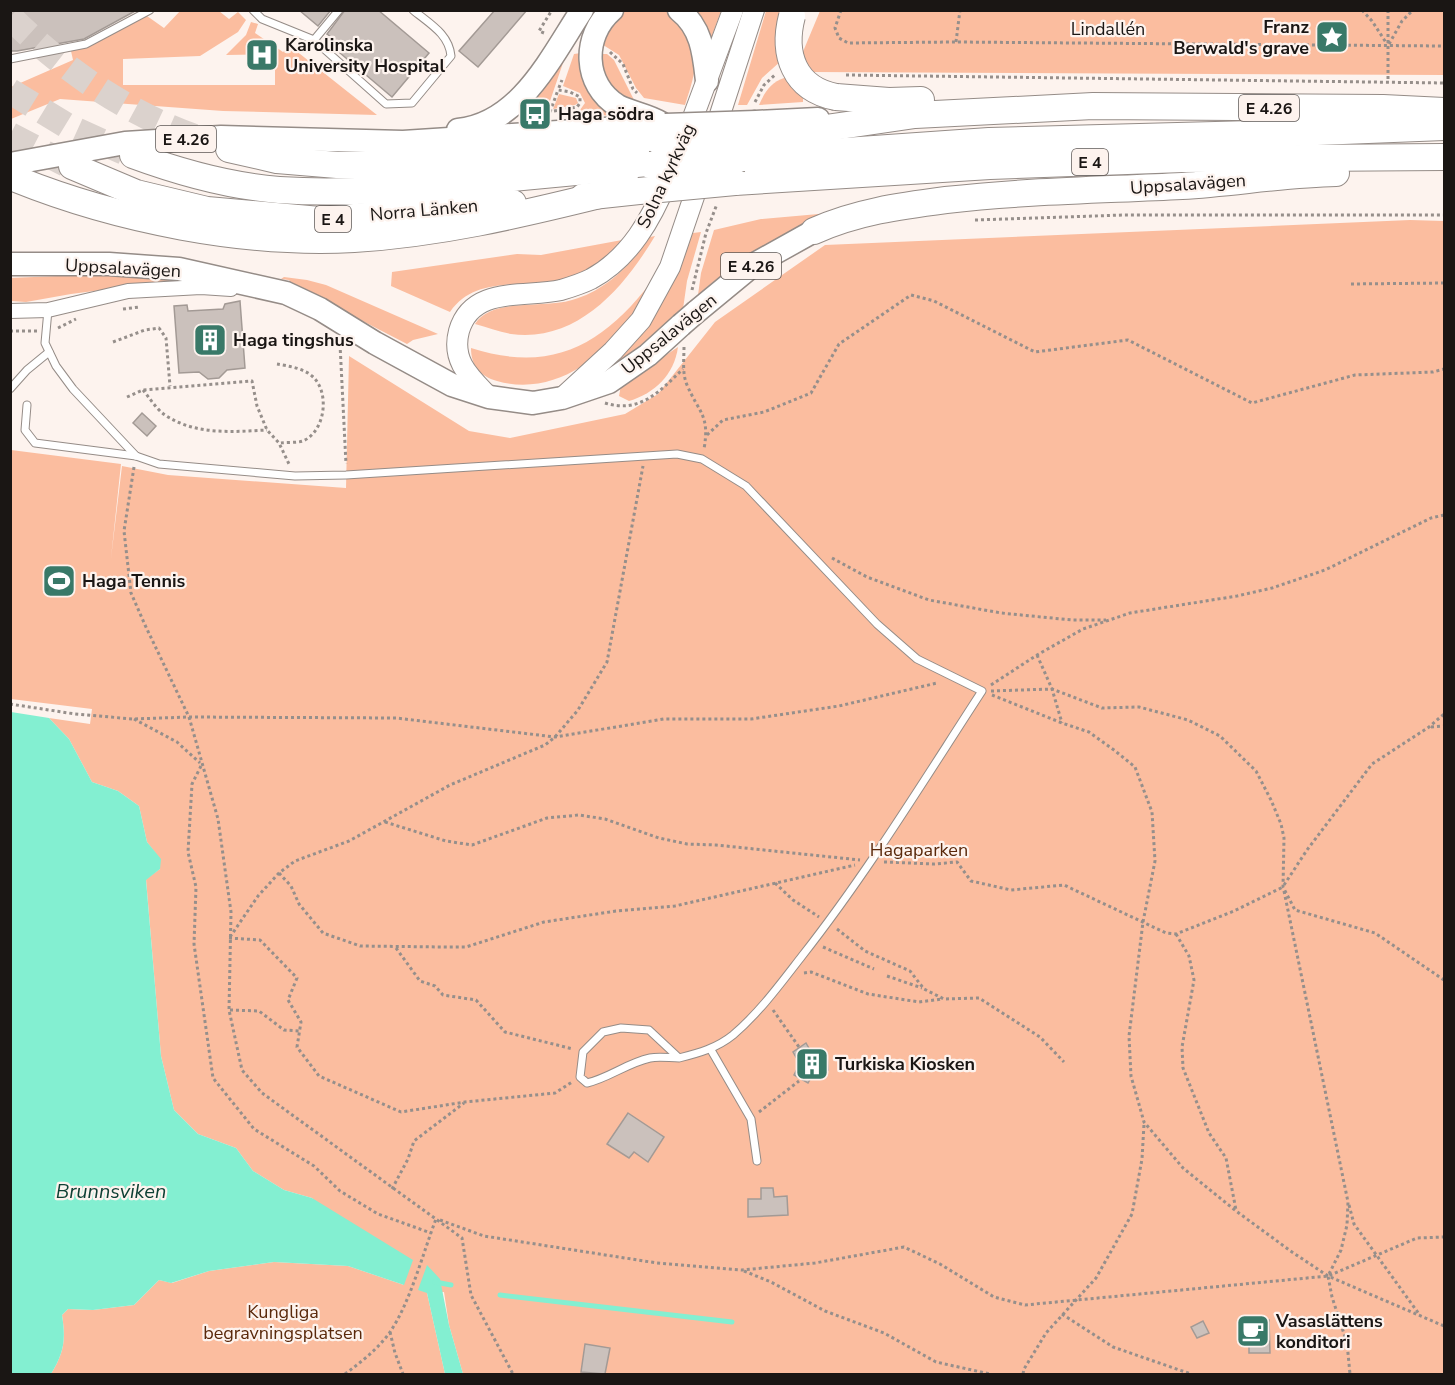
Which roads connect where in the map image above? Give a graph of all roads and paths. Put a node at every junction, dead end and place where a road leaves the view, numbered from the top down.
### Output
1 (150, 10) edge
2 (253, 10) edge
3 (339, 10) edge
4 (413, 10) edge
5 (552, 10) edge
6 (582, 10) edge
7 (612, 10) edge
8 (679, 10) edge
9 (733, 10) edge
10 (754, 10) edge
11 (841, 10) edge
12 (960, 10) edge
13 (1362, 10) edge
14 (1388, 10) edge
15 (1413, 10) edge
16 (793, 13) edge
17 (548, 36) dead end
18 (314, 40) junction
19 (956, 42) junction
20 (1388, 45) junction
21 (1444, 46) edge
22 (606, 49) dead end
23 (10, 58) edge
24 (563, 76) dead end
25 (707, 81) junction
26 (1388, 81) junction
27 (1444, 83) edge
28 (838, 86) junction
29 (558, 90) junction
30 (639, 95) dead end
31 (1093, 106) junction
32 (1444, 111) edge
33 (550, 112) junction
34 (542, 113) dead end
35 (1444, 127) edge
36 (363, 140) junction
37 (750, 140) junction
38 (658, 144) junction
39 (229, 149) tunnel mouth
40 (133, 155) tunnel mouth
41 (1444, 157) edge
42 (72, 166) tunnel mouth
43 (13, 172) edge
44 (1444, 172) edge
45 (639, 190) joint
46 (600, 195) junction
47 (1444, 215) edge
48 (972, 220) dead end
49 (814, 231) joint
50 (10, 264) edge
51 (1444, 283) edge
52 (1351, 284) dead end
53 (286, 293) junction
54 (48, 310) junction
55 (10, 311) edge
56 (687, 326) junction
57 (10, 331) edge
58 (24, 331) dead end
59 (113, 342) dead end
60 (340, 342) dead end
61 (49, 352) junction
62 (277, 364) dead end
63 (1444, 369) edge
64 (170, 386) junction
65 (10, 389) edge
66 (142, 390) junction
67 (127, 397) dead end
68 (489, 397) junction
69 (562, 398) junction
70 (27, 405) dead end
71 (267, 430) junction
72 (707, 435) junction
73 (279, 442) junction
74 (136, 456) junction
75 (645, 457) junction
76 (702, 459) junction
77 (295, 476) junction
78 (346, 476) junction
79 (1444, 515) edge
80 (826, 555) dead end
81 (1111, 620) junction
82 (1037, 655) junction
83 (947, 685) dead end
84 (1052, 689) junction
85 (982, 691) junction
86 (10, 704) edge
87 (1444, 714) edge
88 (189, 717) junction
89 (134, 719) junction
90 (1062, 723) junction
91 (1444, 726) edge
92 (1429, 727) junction
93 (555, 737) junction
94 (201, 765) junction
95 (385, 822) junction
96 (871, 861) junction
97 (279, 873) junction
98 (775, 884) junction
99 (1283, 887) junction
100 (828, 922) junction
101 (1143, 922) junction
102 (1176, 934) junction
103 (229, 938) junction
104 (813, 942) junction
105 (395, 946) junction
106 (874, 969) dead end
107 (788, 974) junction
108 (887, 976) dead end
109 (1444, 980) edge
110 (924, 989) junction
111 (944, 999) junction
112 (765, 1003) junction
113 (229, 1010) junction
114 (300, 1031) junction
115 (799, 1047) dead end
116 (711, 1050) junction
117 (583, 1052) junction
118 (679, 1058) junction
119 (1064, 1062) dead end
120 (580, 1077) junction
121 (799, 1081) dead end
122 (465, 1102) junction
123 (751, 1119) junction
124 (1144, 1122) junction
125 (757, 1161) dead end
126 (393, 1189) junction
127 (1348, 1202) junction
128 (1236, 1211) junction
129 (436, 1219) junction
130 (430, 1233) junction
131 (1444, 1237) edge
132 (1376, 1254) junction
133 (742, 1270) junction
134 (1328, 1276) junction
135 (1075, 1300) junction
136 (1062, 1314) junction
137 (1420, 1316) junction
138 (1444, 1326) edge
139 (390, 1332) junction
140 (345, 1374) edge
141 (403, 1374) edge
142 (513, 1374) edge
143 (990, 1374) edge
144 (1023, 1374) edge
145 (1191, 1374) edge
146 (1350, 1374) edge

1 - 23 lane
2 - 18 lane
3 - 18 lane
4 - 18 lane
5 - 17 path
6 - 36 main road
7 - 38 main road
8 - 25 main road
9 - 25 street, Solna kyrkväg
10 - 69 street, Solna kyrkväg
11 - 19 path, Lindallén
12 - 19 path
13 - 20 path
14 - 20 path
15 - 20 path
16 - 28 highway, bridge
19 - 20 path, Lindallén
20 - 21 path, Lindallén
20 - 26 path
22 - 30 path
24 - 29 path
25 - 68 street, Solna kyrkväg
26 - 27 path
26 - 28 path
28 - 31 highway
29 - 33 path
29 - 33 path
31 - 32 highway, E 4.26
31 - 37 highway, E 4.26
33 - 34 path
35 - 37 highway, E 4
36 - 38 main road, E 4.26
36 - 43 main road, E 4.26
37 - 38 highway, bridge
38 - 39 highway
38 - 40 highway, Norra Länken / E 4
41 - 45 highway, Uppsalavägen / E 4, bridge
42 - 46 highway, Norra Länken / E 4
43 - 46 highway
44 - 49 highway, Uppsalavägen / E 4.26
45 - 46 highway, Norra Länken / E 4
47 - 48 path
49 - 56 main road, Uppsalavägen / E 4.26
50 - 53 main road, Uppsalavägen / E 4.26
51 - 52 path
53 - 54 street
53 - 68 main road, Uppsalavägen / E 4.26
54 - 55 street
54 - 61 lane
56 - 69 main road, Uppsalavägen / E 4.26
56 - 72 path
57 - 58 path
59 - 64 path
60 - 78 path
61 - 65 lane
61 - 74 lane
62 - 73 path
63 - 72 path
64 - 66 path
64 - 71 path
66 - 67 path
66 - 71 path
68 - 69 main road, Uppsalavägen / E 4.26
70 - 74 lane
71 - 73 path
72 - 76 path
73 - 77 path
74 - 77 lane
74 - 88 path
75 - 76 lane
75 - 78 lane
75 - 93 path
76 - 85 lane
77 - 78 lane
79 - 81 path
80 - 81 path
81 - 82 path
82 - 84 path
82 - 85 path
83 - 93 path
84 - 85 path
84 - 90 path
84 - 99 path
85 - 90 path
85 - 96 lane
86 - 89 path
87 - 92 path
88 - 89 path
88 - 93 path
88 - 94 path
89 - 94 path
90 - 101 path
91 - 92 path
92 - 99 path
93 - 95 path
94 - 103 path
94 - 130 path
95 - 96 path
95 - 97 path
96 - 98 path
96 - 100 lane
96 - 101 path
97 - 103 path
97 - 105 path
98 - 100 path
98 - 105 path
99 - 102 path
99 - 109 path
99 - 127 path
100 - 104 lane
100 - 110 path
101 - 102 path
101 - 124 path
102 - 128 path
103 - 113 path
103 - 114 path
104 - 106 path
104 - 107 lane
105 - 117 path
107 - 111 path
107 - 112 lane
108 - 110 path
110 - 111 path
111 - 119 path
112 - 115 path
112 - 116 lane
113 - 114 path
113 - 126 path
114 - 122 path
116 - 118 lane
116 - 123 lane
117 - 118 lane
117 - 120 lane
118 - 120 lane
120 - 122 path
121 - 123 path
122 - 126 path
123 - 125 lane
124 - 128 path
124 - 135 path
126 - 129 path
127 - 132 path
127 - 134 path
128 - 134 path
129 - 130 path
129 - 133 path
129 - 142 path
130 - 139 path
131 - 132 path
132 - 134 path
132 - 137 path
133 - 135 path
133 - 143 path
134 - 135 path
134 - 137 path
134 - 146 path
135 - 136 path
136 - 144 path
136 - 145 path
137 - 138 path
139 - 140 path
139 - 141 path

